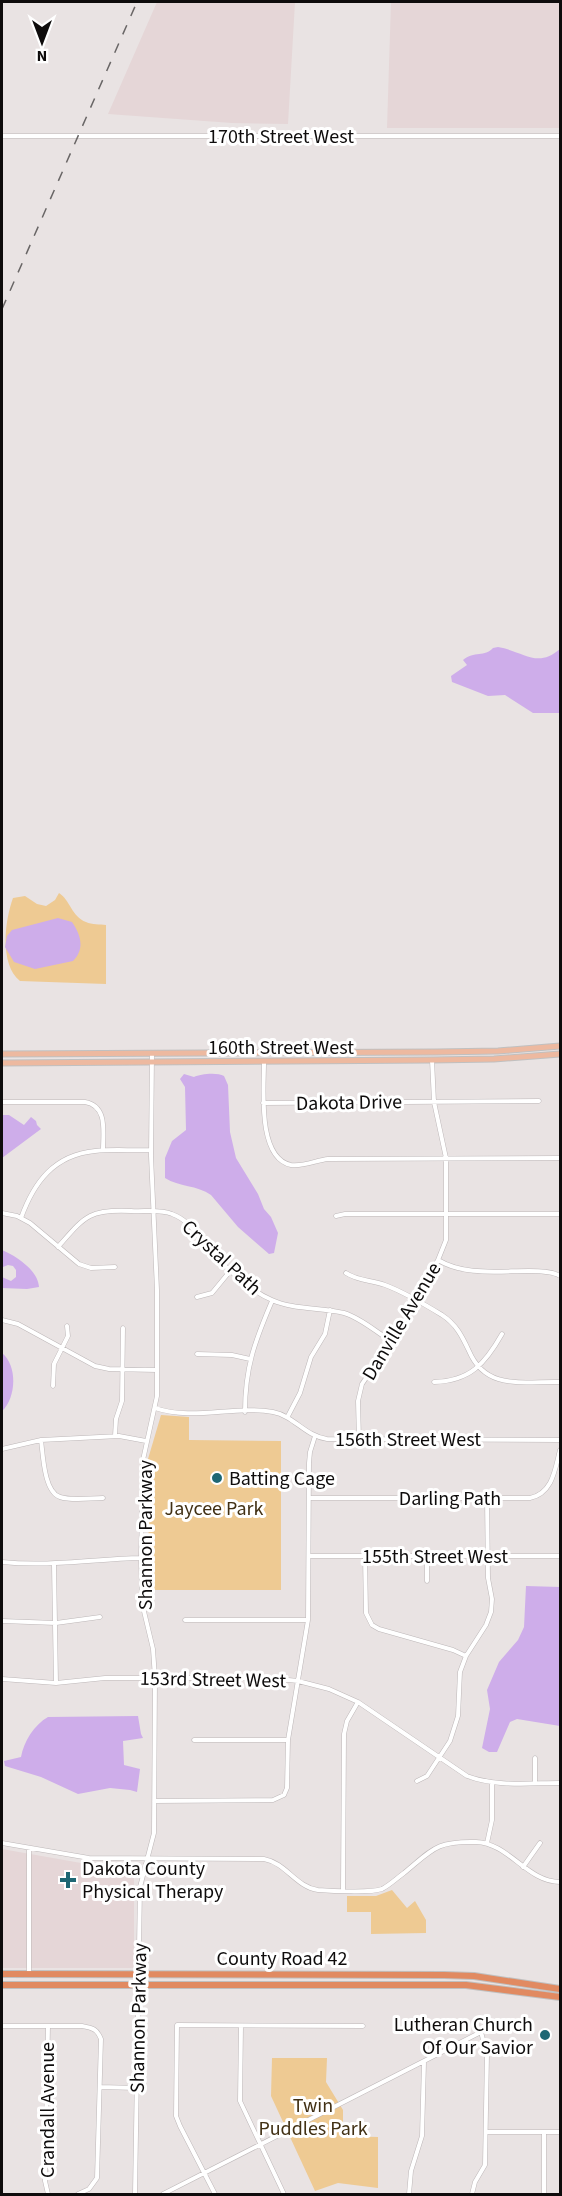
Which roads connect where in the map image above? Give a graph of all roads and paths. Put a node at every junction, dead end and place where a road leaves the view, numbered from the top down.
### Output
1 (2, 136) edge
2 (561, 136) edge
3 (561, 1046) edge
4 (495, 1051) junction
5 (561, 1053) edge
6 (2, 1054) edge
7 (152, 1054) junction
8 (432, 1060) junction
9 (151, 1062) junction
10 (2, 1063) edge
11 (264, 1063) junction
12 (539, 1101) dead end
13 (2, 1102) edge
14 (434, 1102) junction
15 (263, 1103) junction
16 (103, 1150) junction
17 (151, 1150) junction
18 (446, 1158) junction
19 (559, 1158) dead end
20 (154, 1212) junction
21 (2, 1213) edge
22 (447, 1214) junction
23 (560, 1214) edge
24 (336, 1216) dead end
25 (21, 1218) junction
26 (58, 1247) junction
27 (438, 1260) junction
28 (115, 1267) dead end
29 (231, 1270) junction
30 (346, 1273) dead end
31 (561, 1276) edge
32 (197, 1297) dead end
33 (416, 1300) junction
34 (272, 1301) junction
35 (330, 1310) junction
36 (2, 1320) edge
37 (67, 1326) dead end
38 (123, 1328) dead end
39 (502, 1334) dead end
40 (391, 1341) junction
41 (61, 1347) junction
42 (197, 1354) dead end
43 (250, 1359) junction
44 (478, 1368) junction
45 (123, 1370) junction
46 (157, 1370) junction
47 (434, 1382) dead end
48 (561, 1382) edge
49 (53, 1386) dead end
50 (155, 1408) junction
51 (245, 1412) junction
52 (288, 1416) junction
53 (115, 1436) junction
54 (315, 1436) junction
55 (41, 1440) junction
56 (358, 1440) junction
57 (561, 1440) edge
58 (146, 1441) junction
59 (2, 1449) edge
60 (561, 1450) edge
61 (103, 1498) dead end
62 (309, 1498) junction
63 (487, 1498) junction
64 (309, 1556) junction
65 (365, 1556) junction
66 (427, 1556) junction
67 (487, 1556) junction
68 (561, 1556) edge
69 (141, 1558) junction
70 (2, 1562) edge
71 (54, 1565) junction
72 (427, 1581) dead end
73 (100, 1617) dead end
74 (185, 1620) dead end
75 (308, 1620) junction
76 (2, 1621) edge
77 (56, 1623) junction
78 (466, 1656) junction
79 (155, 1678) junction
80 (2, 1679) edge
81 (298, 1681) junction
82 (56, 1683) junction
83 (358, 1702) junction
84 (194, 1740) dead end
85 (288, 1740) junction
86 (439, 1757) junction
87 (535, 1758) dead end
88 (417, 1781) dead end
89 (492, 1783) junction
90 (535, 1783) junction
91 (561, 1783) edge
92 (154, 1801) junction
93 (2, 1843) edge
94 (487, 1843) junction
95 (540, 1843) dead end
96 (29, 1848) junction
97 (147, 1858) junction
98 (523, 1867) junction
99 (561, 1882) edge
100 (344, 1890) junction
101 (2, 1974) edge
102 (29, 1974) junction
103 (140, 1974) junction
104 (2, 1985) edge
105 (139, 1985) junction
106 (561, 1989) edge
107 (561, 1998) edge
108 (2, 2026) edge
109 (48, 2026) junction
110 (241, 2026) junction
111 (363, 2026) dead end
112 (424, 2062) junction
113 (100, 2087) junction
114 (137, 2088) junction
115 (486, 2132) junction
116 (544, 2132) junction
117 (561, 2132) edge
118 (260, 2145) junction
119 (204, 2174) junction
120 (48, 2194) edge
121 (78, 2194) edge
122 (135, 2194) edge
123 (163, 2194) edge
124 (215, 2194) edge
125 (284, 2194) edge
126 (409, 2194) edge
127 (472, 2194) edge
128 (544, 2194) edge

1 - 2 street, 170th Street West
3 - 4 main road, 160th Street West
4 - 7 main road, 160th Street West
4 - 8 main road
5 - 8 main road, 160th Street West
6 - 7 main road, 160th Street West
7 - 9 street, Shannon Parkway
8 - 11 main road, 160th Street West
8 - 14 street, Danville Avenue
9 - 10 main road, 160th Street West
9 - 11 main road, 160th Street West
9 - 17 street, Shannon Parkway
11 - 15 street
12 - 14 street, Dakota Drive
13 - 16 street
14 - 15 street, Dakota Drive
14 - 18 street, Danville Avenue
15 - 18 street
16 - 17 street
16 - 25 street
17 - 20 street, Shannon Parkway
18 - 19 street
18 - 22 street, Danville Avenue
20 - 26 street, Crystal Path
20 - 29 street, Crystal Path
20 - 46 street, Shannon Parkway
21 - 25 street
22 - 23 street
22 - 24 street
22 - 27 street, Danville Avenue
25 - 26 street
26 - 28 street
27 - 31 street
27 - 33 street, Danville Avenue
29 - 32 street
29 - 34 street, Crystal Path
30 - 33 street
33 - 40 street, Danville Avenue
33 - 44 street
34 - 35 street, Crystal Path
34 - 43 street
35 - 40 street, Crystal Path
35 - 52 street
36 - 41 street
37 - 41 street
38 - 45 street
39 - 44 street
40 - 56 street, Danville Avenue
41 - 45 street
41 - 49 street
42 - 43 street
43 - 51 street
44 - 47 street
44 - 48 street
45 - 46 street
45 - 53 street
46 - 50 street, Shannon Parkway
50 - 51 street, 156th Street West
50 - 58 street, Shannon Parkway
51 - 52 street, 156th Street West
52 - 54 street, 156th Street West
53 - 55 street
53 - 58 street
54 - 56 street, 156th Street West
54 - 62 street
55 - 59 street
55 - 61 street
56 - 57 street, 156th Street West
58 - 69 street, Shannon Parkway
60 - 63 street, Darling Path
62 - 63 street, Darling Path
62 - 64 street
63 - 67 street
64 - 65 street, 155th Street West
64 - 75 street
65 - 66 street, 155th Street West
65 - 78 street
66 - 67 street, 155th Street West
66 - 72 street
67 - 68 street, 155th Street West
67 - 78 street
69 - 71 street
69 - 79 street, Shannon Parkway
70 - 71 street
71 - 77 street
73 - 77 street
74 - 75 street
75 - 81 street
76 - 77 street
77 - 82 street
78 - 86 street
79 - 81 street, 153rd Street West
79 - 82 street, 153rd Street West
79 - 92 street, Shannon Parkway
80 - 82 street, 153rd Street West
81 - 83 street, 153rd Street West
81 - 85 street
83 - 86 street, 153rd Street West
83 - 100 street
84 - 85 street
85 - 92 street
86 - 88 street
86 - 89 street, 153rd Street West
87 - 90 street
89 - 90 street, 153rd Street West
89 - 94 street
90 - 91 street, 153rd Street West
92 - 97 street, Shannon Parkway
93 - 96 street
94 - 98 street
94 - 100 street
95 - 98 street
96 - 97 street
96 - 102 street
97 - 100 street
97 - 103 street, Shannon Parkway
98 - 99 street
101 - 102 highway, County Road 42
102 - 103 highway, County Road 42
103 - 105 street, Shannon Parkway
103 - 106 highway, County Road 42
104 - 105 highway, County Road 42
105 - 107 highway, County Road 42
105 - 114 street, Shannon Parkway
108 - 109 street
109 - 113 street
109 - 120 street, Crandall Avenue
110 - 111 street
110 - 118 street
110 - 119 street
112 - 115 street
112 - 118 street
112 - 126 street
113 - 114 street
113 - 121 street
114 - 122 street, Shannon Parkway
115 - 116 street
115 - 127 street
116 - 117 street
116 - 128 street
118 - 119 street
118 - 125 street
119 - 123 street
119 - 124 street

